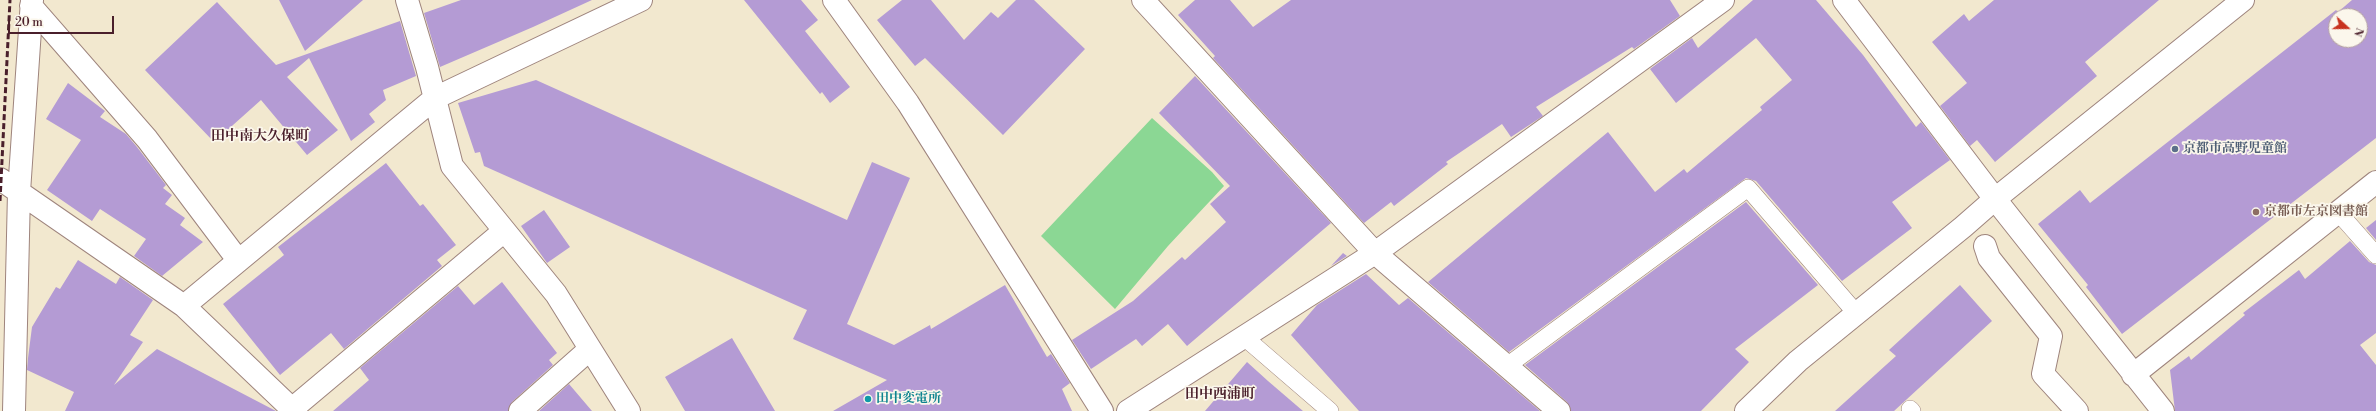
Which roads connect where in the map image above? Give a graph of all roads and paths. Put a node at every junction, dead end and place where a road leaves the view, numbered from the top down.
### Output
1 (407, 0) edge
2 (641, 0) edge
3 (834, 0) edge
4 (1143, 0) edge
5 (1723, 0) edge
6 (1844, 0) edge
7 (2243, 0) edge
8 (32, 3) edge
9 (436, 98) junction
10 (0, 179) edge
11 (2376, 182) edge
12 (20, 192) junction
13 (1995, 198) junction
14 (2338, 212) junction
15 (504, 231) junction
16 (1986, 246) dead end
17 (1374, 253) junction
18 (2376, 255) edge
19 (238, 260) junction
20 (184, 306) junction
21 (1856, 312) junction
22 (1243, 336) junction
23 (590, 349) junction
24 (1507, 366) junction
25 (2133, 375) junction
26 (293, 410) edge
27 (14, 411) edge
28 (520, 411) edge
29 (629, 411) edge
30 (1102, 411) edge
31 (1128, 411) edge
32 (1330, 411) edge
33 (1559, 411) edge
34 (1746, 411) edge
35 (2077, 411) edge
36 (2163, 411) edge

1 - 9 street
2 - 9 street
3 - 30 street
4 - 17 street
5 - 17 street
6 - 13 street
7 - 13 street
8 - 12 street
8 - 19 street
9 - 15 street
9 - 19 street
10 - 12 street
11 - 14 street
12 - 20 street
12 - 27 street
13 - 21 street
13 - 25 street
14 - 18 lane
14 - 25 street
15 - 23 street
15 - 26 street
16 - 35 street
17 - 22 street
17 - 24 street
19 - 20 street
20 - 26 street
21 - 24 lane
21 - 34 street
22 - 31 street
22 - 32 lane
23 - 28 street
23 - 29 street
24 - 33 street
25 - 36 street

